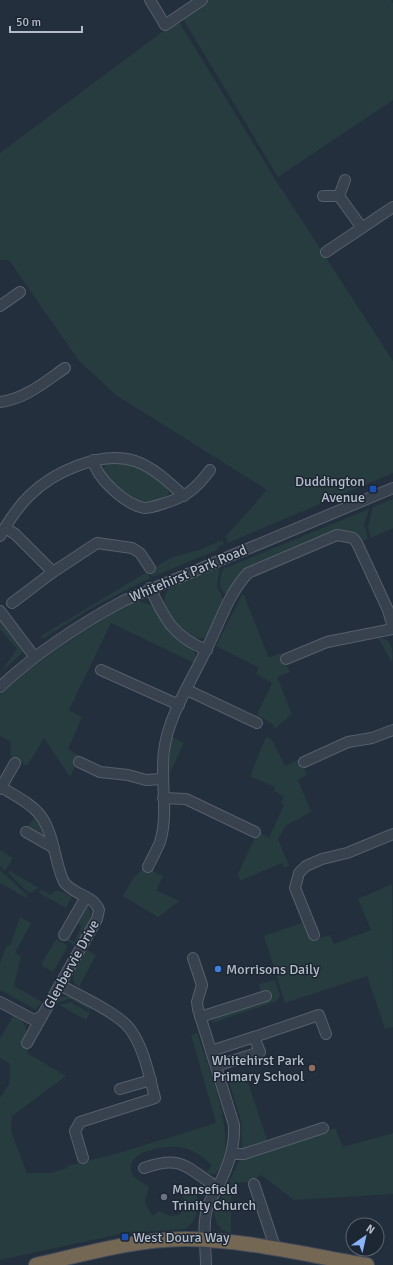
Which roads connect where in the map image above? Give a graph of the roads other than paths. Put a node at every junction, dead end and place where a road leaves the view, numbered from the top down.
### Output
1 (150, 0) edge
2 (202, 0) edge
3 (345, 180) dead end
4 (323, 196) dead end
5 (339, 196) junction
6 (393, 207) edge
7 (362, 228) junction
8 (326, 252) dead end
9 (20, 292) dead end
10 (0, 306) edge
11 (65, 368) dead end
12 (0, 402) edge
13 (93, 460) junction
14 (210, 470) dead end
15 (393, 488) edge
16 (184, 496) junction
17 (2, 532) edge
18 (150, 568) dead end
19 (53, 572) junction
20 (150, 588) junction
21 (12, 603) dead end
22 (0, 611) edge
23 (393, 628) edge
24 (206, 650) junction
25 (34, 656) junction
26 (286, 658) dead end
27 (101, 670) dead end
28 (0, 687) edge
29 (187, 690) junction
30 (179, 705) junction
31 (257, 723) dead end
32 (393, 730) edge
33 (79, 762) dead end
34 (304, 762) dead end
35 (15, 763) dead end
36 (162, 779) junction
37 (1, 788) edge
38 (163, 798) junction
39 (26, 832) dead end
40 (255, 832) dead end
41 (393, 834) edge
42 (54, 848) junction
43 (148, 867) dead end
44 (86, 897) junction
45 (64, 935) dead end
46 (314, 935) dead end
47 (193, 958) dead end
48 (60, 985) junction
49 (266, 996) dead end
50 (0, 1002) edge
51 (42, 1016) junction
52 (200, 1017) junction
53 (326, 1034) dead end
54 (254, 1037) junction
55 (27, 1043) dead end
56 (211, 1051) junction
57 (216, 1066) junction
58 (151, 1080) junction
59 (120, 1089) dead end
60 (323, 1128) dead end
61 (232, 1154) junction
62 (83, 1158) dead end
63 (144, 1168) dead end
64 (254, 1184) dead end
65 (217, 1187) junction
66 (205, 1240) junction
67 (275, 1247) junction
68 (36, 1265) edge
69 (206, 1265) edge
70 (367, 1265) edge

1 - 2 street
3 - 5 street
4 - 5 street
5 - 7 street
6 - 7 street
7 - 8 street
9 - 10 street
11 - 12 street
13 - 16 street
13 - 16 street
13 - 17 street
14 - 16 street
15 - 20 street, Whitehirst Park Road
17 - 19 street
18 - 19 street
19 - 21 street
20 - 24 street
20 - 25 street, Whitehirst Park Road
22 - 25 street
23 - 24 street
23 - 26 street
24 - 29 street
25 - 28 street, Whitehirst Park Road
27 - 30 street
29 - 30 street
29 - 31 street
30 - 36 street
32 - 34 street
33 - 36 street
35 - 37 street, Glenbervie Drive
36 - 38 street
37 - 42 street, Glenbervie Drive
38 - 40 street
38 - 43 street
39 - 42 street
41 - 46 street
42 - 44 street, Glenbervie Drive
44 - 45 street
44 - 48 street, Glenbervie Drive
47 - 52 street
48 - 51 street, Glenbervie Drive
48 - 58 street
49 - 52 street
50 - 51 street, Glenbervie Drive
51 - 55 street, Glenbervie Drive
52 - 56 street
53 - 54 street
54 - 56 street
54 - 57 street
56 - 57 street
57 - 61 street
58 - 59 street
58 - 62 street
60 - 61 street
61 - 65 street
63 - 65 street
64 - 67 street
65 - 66 street
66 - 67 highway
66 - 68 highway
66 - 69 street
67 - 70 highway

